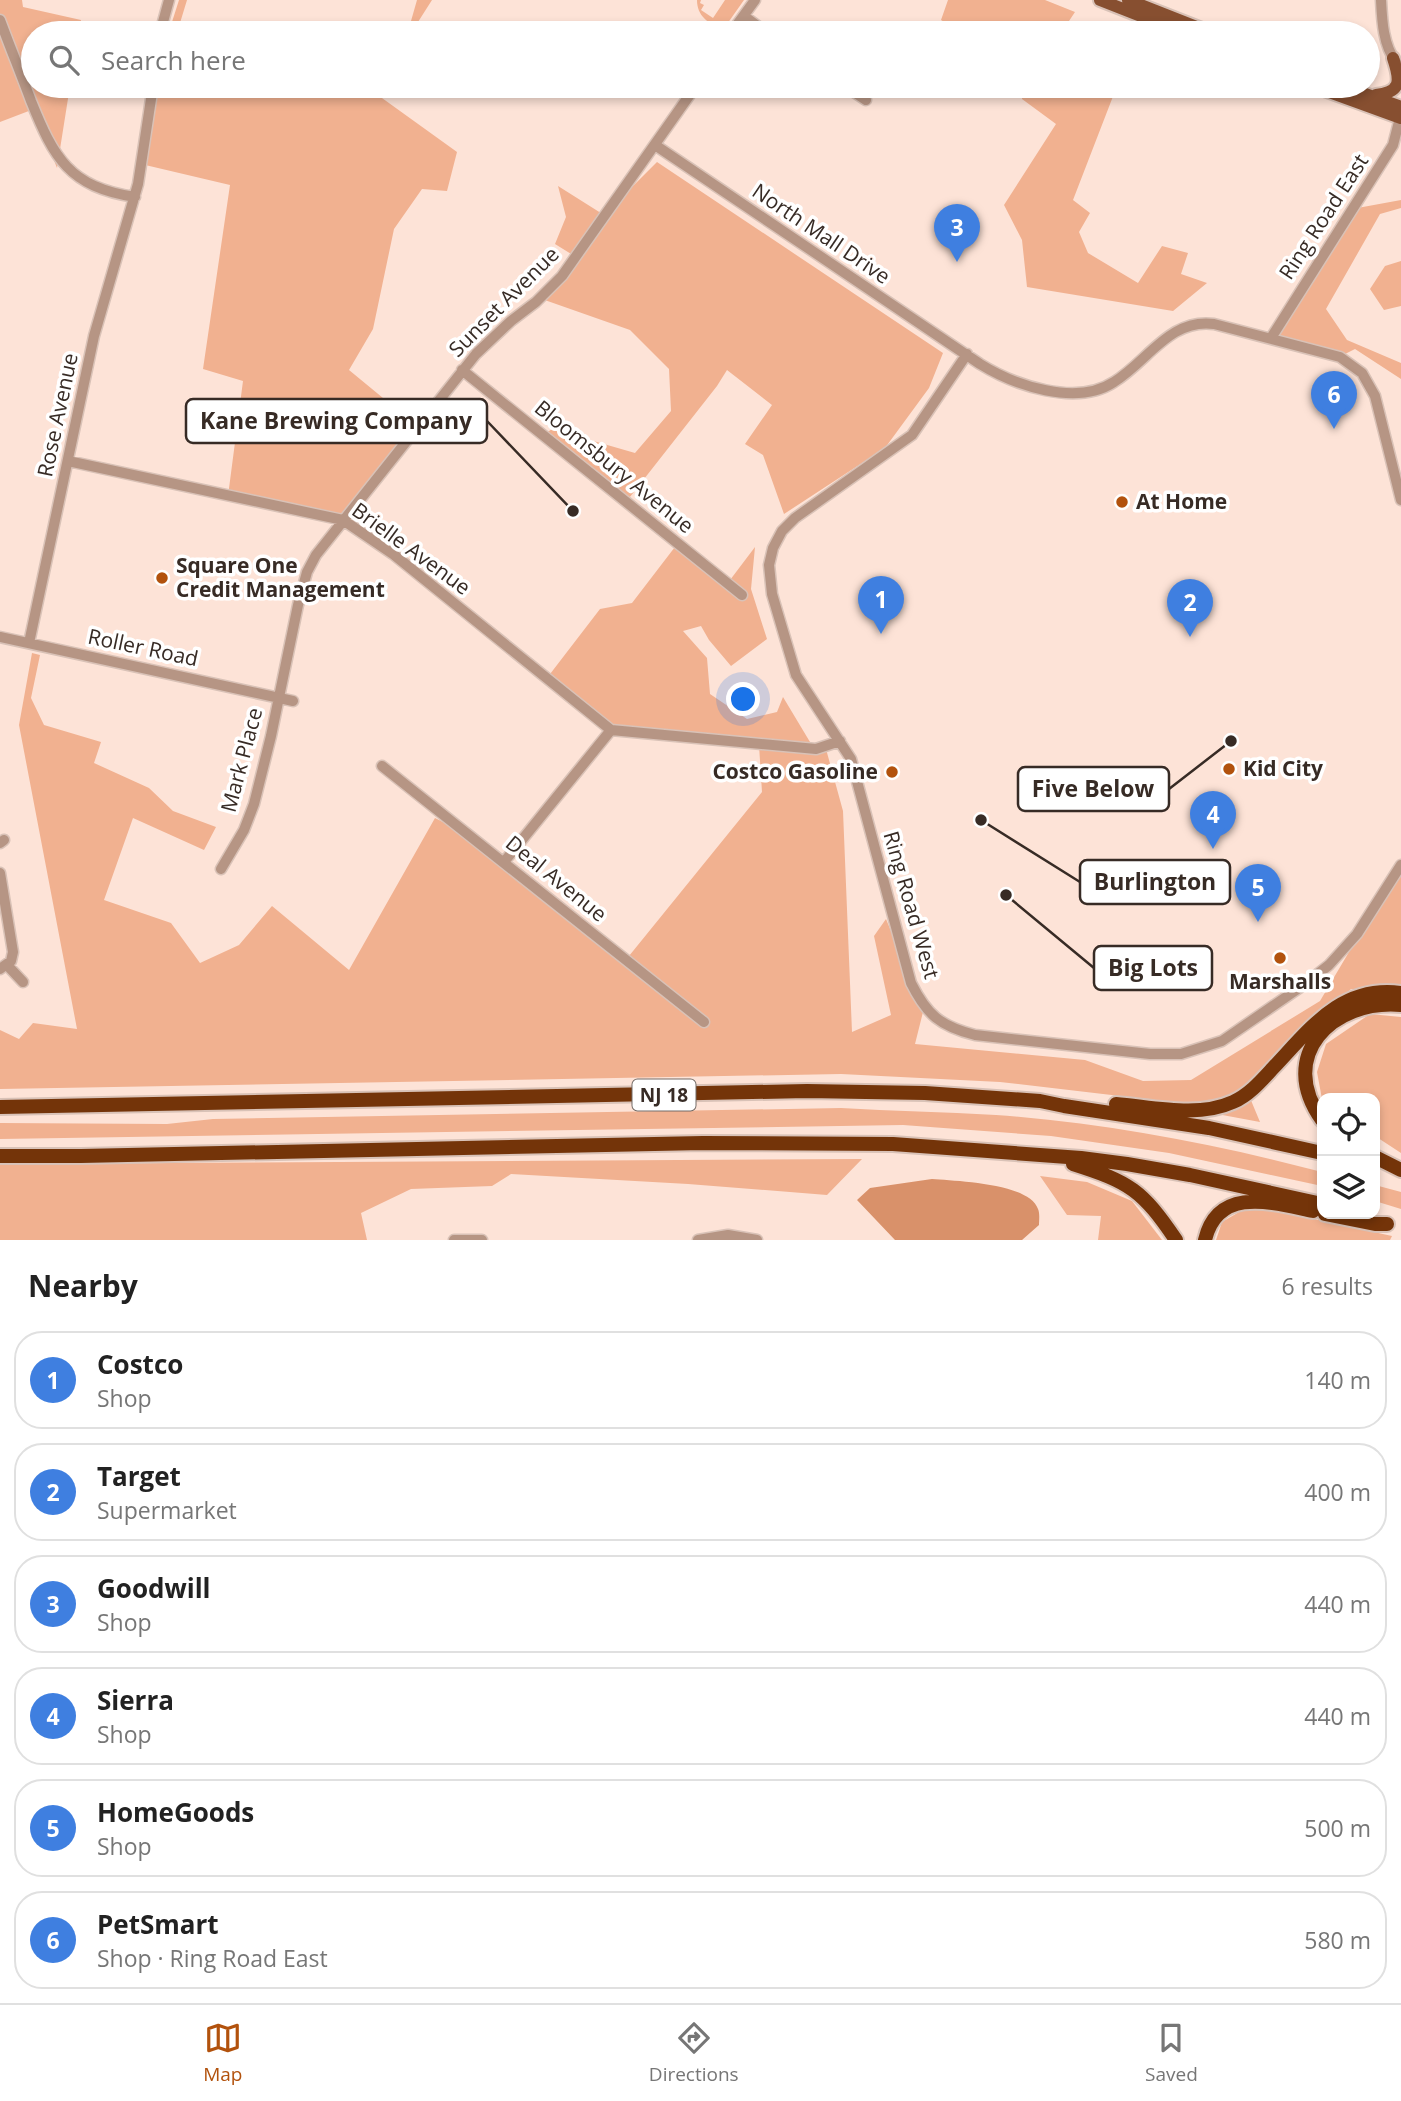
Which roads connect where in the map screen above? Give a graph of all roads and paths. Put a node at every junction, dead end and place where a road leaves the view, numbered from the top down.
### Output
1 (169, 0) edge
2 (755, 0) edge
3 (1100, 0) edge
4 (1128, 0) edge
5 (1381, 0) edge
6 (744, 16) junction
7 (0, 20) edge
8 (163, 21) edge
9 (740, 21) edge
10 (751, 21) edge
11 (1153, 21) edge
12 (1181, 21) edge
13 (1397, 63) edge
14 (21, 74) edge
15 (1380, 95) edge
16 (30, 98) edge
17 (151, 98) edge
18 (688, 98) edge
19 (863, 98) edge
20 (1351, 98) edge
21 (1373, 98) edge
22 (866, 100) dead end
23 (1401, 114) edge
24 (655, 145) junction
25 (135, 197) junction
26 (1271, 338) junction
27 (967, 354) junction
28 (462, 370) junction
29 (68, 461) junction
30 (1401, 500) edge
31 (343, 520) junction
32 (742, 595) dead end
33 (0, 637) edge
34 (29, 643) junction
35 (279, 697) junction
36 (293, 701) dead end
37 (611, 730) junction
38 (839, 741) junction
39 (382, 766) dead end
40 (504, 862) junction
41 (1401, 865) edge
42 (221, 869) dead end
43 (0, 873) edge
44 (4, 967) edge
45 (23, 982) dead end
46 (1401, 993) edge
47 (1401, 1005) edge
48 (704, 1023) dead end
49 (1040, 1101) junction
50 (0, 1107) edge
51 (1317, 1113) edge
52 (1317, 1152) edge
53 (0, 1156) edge
54 (1048, 1156) junction
55 (1380, 1160) edge
56 (1380, 1167) edge
57 (1401, 1171) edge
58 (1317, 1203) edge
59 (1317, 1212) edge
60 (1351, 1219) edge
61 (1372, 1219) edge
62 (1396, 1226) edge
63 (454, 1240) edge
64 (482, 1240) edge
65 (698, 1240) edge
66 (757, 1240) edge
67 (1176, 1240) edge
68 (1205, 1240) edge

1 - 8 street
2 - 6 street
3 - 11 main road
4 - 12 main road
5 - 13 street
6 - 9 street
6 - 10 street
7 - 14 street
13 - 15 main road
16 - 25 street
17 - 25 street, Rose Avenue
18 - 24 street, Sunset Avenue
19 - 22 street
20 - 23 main road
21 - 23 main road
23 - 26 street, Ring Road East
24 - 27 street, North Mall Drive
24 - 28 street, Sunset Avenue
25 - 29 street, Rose Avenue
26 - 27 street
26 - 30 street
27 - 38 street, Ring Road West
28 - 31 street, Sunset Avenue
28 - 32 street, Bloomsbury Avenue
29 - 31 street, Brielle Avenue
29 - 34 street, Rose Avenue
31 - 35 street, Sunset Avenue
31 - 37 street, Brielle Avenue
33 - 34 street, Roller Road
34 - 35 street, Roller Road
35 - 36 street, Roller Road
35 - 42 street, Mark Place
37 - 38 street
37 - 40 street
38 - 41 street, Ring Road West
39 - 40 street, Deal Avenue
40 - 48 street, Deal Avenue
43 - 44 street
44 - 45 street
46 - 49 highway
47 - 51 highway
49 - 50 highway, NJ 18
49 - 52 highway, NJ 18
53 - 54 highway
54 - 58 highway
54 - 67 highway
55 - 57 highway
56 - 57 highway
59 - 68 highway
60 - 62 highway
61 - 62 highway
63 - 64 street
65 - 66 street

